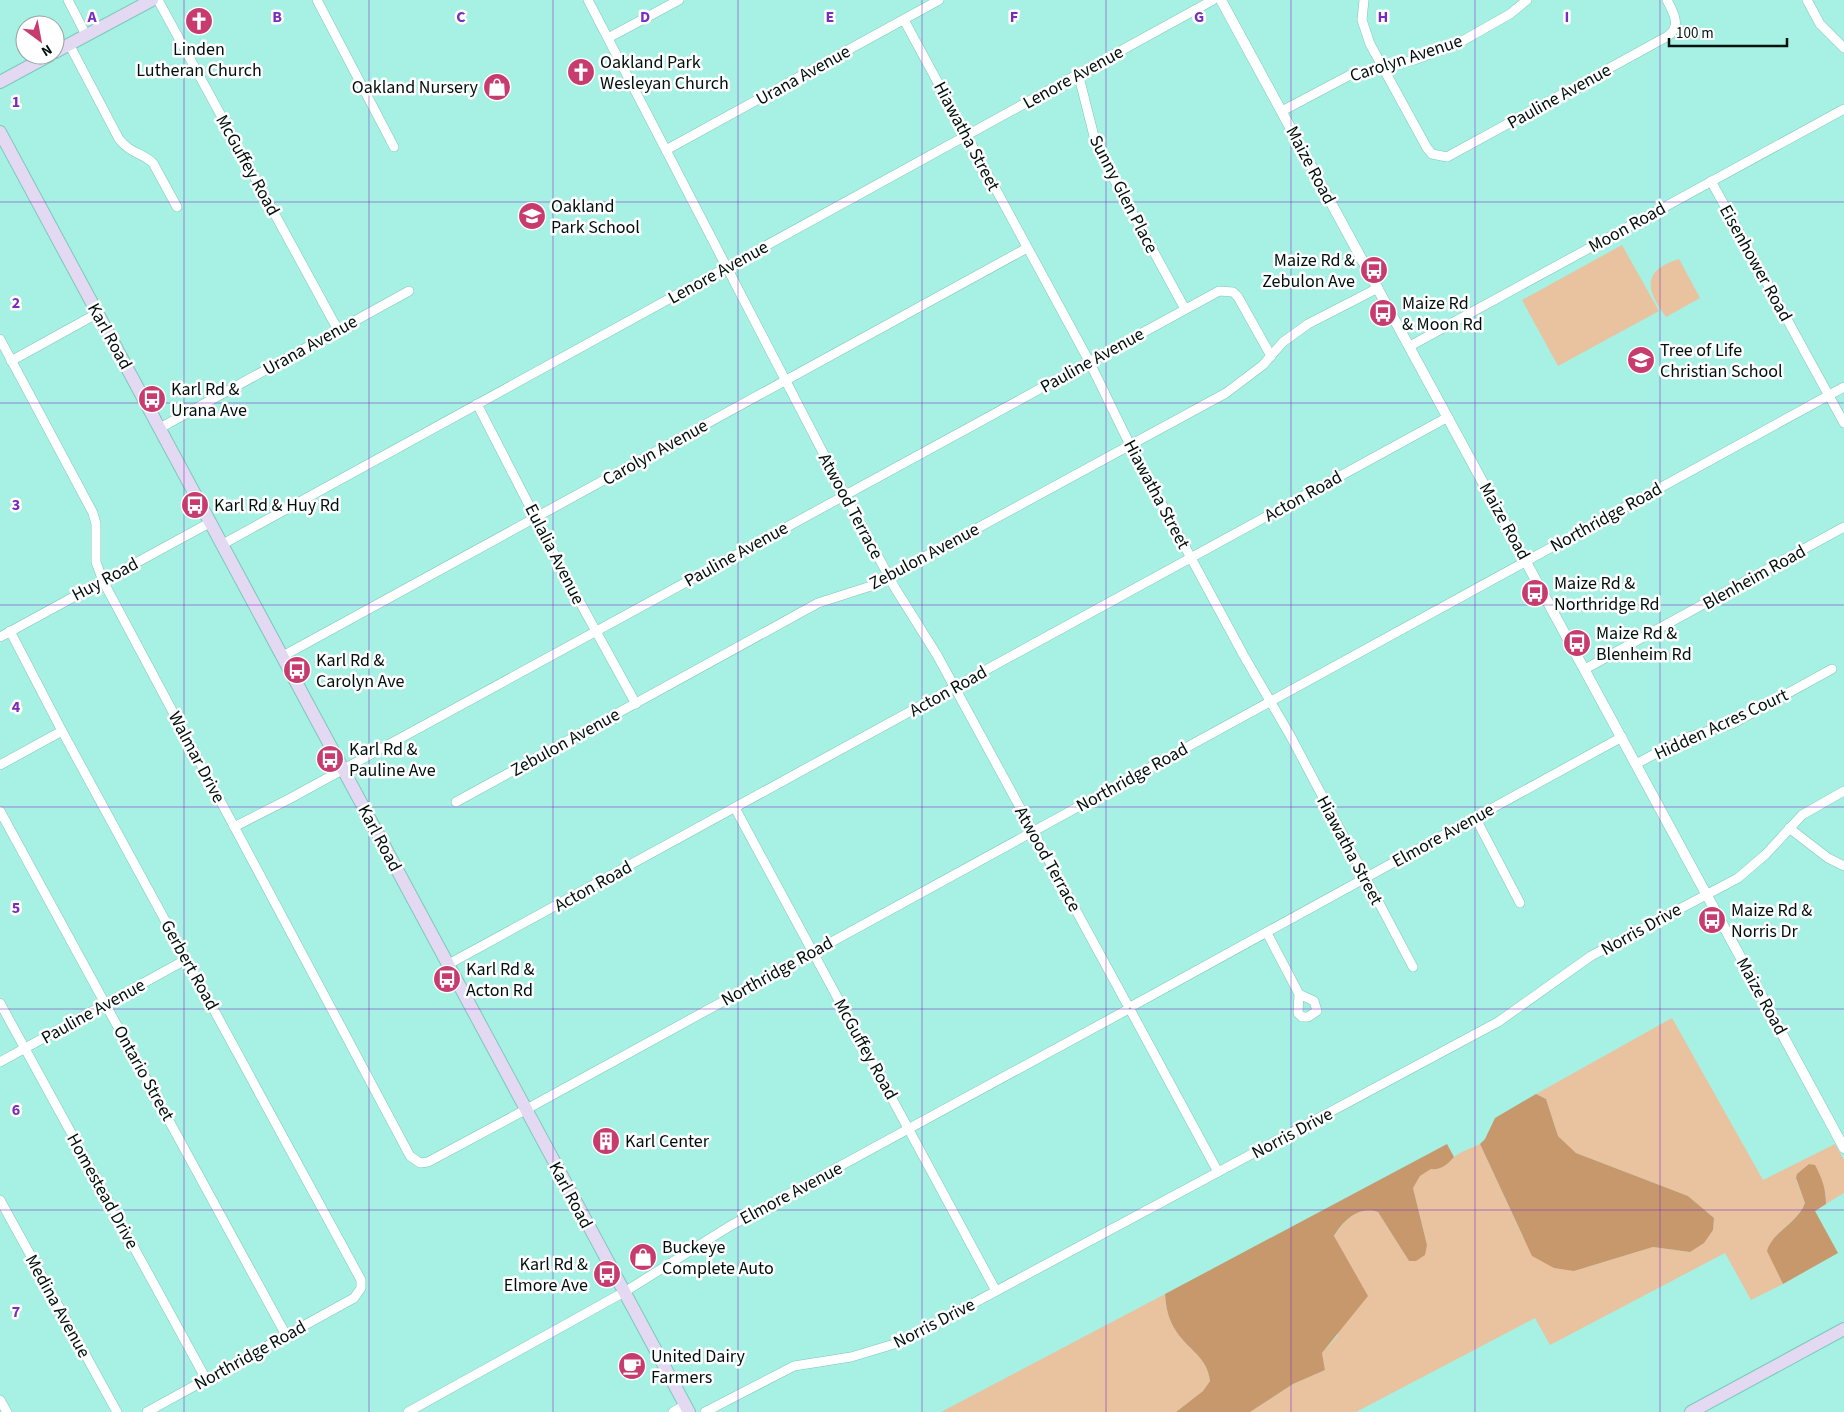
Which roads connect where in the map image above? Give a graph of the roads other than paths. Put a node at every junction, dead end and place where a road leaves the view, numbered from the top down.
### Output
1 (68, 0) edge
2 (152, 0) edge
3 (158, 0) edge
4 (317, 0) edge
5 (588, 0) edge
6 (679, 0) edge
7 (939, 0) edge
8 (1213, 0) edge
9 (1221, 0) edge
10 (1364, 0) edge
11 (1527, 0) edge
12 (1667, 0) edge
13 (1807, 0) edge
14 (904, 20) junction
15 (86, 35) junction
16 (608, 38) junction
17 (69, 44) junction
18 (65, 46) edge
19 (1844, 48) edge
20 (31, 65) edge
21 (1382, 66) junction
22 (1078, 74) junction
23 (0, 82) edge
24 (1844, 109) edge
25 (1282, 112) junction
26 (0, 132) edge
27 (966, 135) junction
28 (394, 147) dead end
29 (666, 150) junction
30 (1712, 181) junction
31 (177, 207) dead end
32 (1027, 248) junction
33 (727, 266) junction
34 (1378, 288) junction
35 (408, 291) dead end
36 (1185, 309) junction
37 (98, 313) junction
38 (338, 330) junction
39 (0, 340) edge
40 (1410, 346) junction
41 (1271, 356) junction
42 (12, 361) junction
43 (1089, 361) junction
44 (785, 380) junction
45 (1844, 387) edge
46 (1829, 395) junction
47 (477, 404) junction
48 (1448, 417) junction
49 (1844, 423) edge
50 (160, 428) junction
51 (1130, 445) junction
52 (845, 495) junction
53 (535, 518) junction
54 (211, 522) junction
55 (1844, 527) edge
56 (223, 544) junction
57 (1191, 558) junction
58 (1526, 560) junction
59 (889, 577) junction
60 (103, 581) junction
61 (10, 631) junction
62 (596, 632) junction
63 (0, 637) edge
64 (283, 656) junction
65 (1585, 669) junction
66 (1832, 669) dead end
67 (954, 687) junction
68 (1270, 701) junction
69 (636, 704) junction
70 (62, 731) junction
71 (1622, 737) junction
72 (1636, 764) junction
73 (0, 766) edge
74 (343, 769) junction
75 (1844, 791) edge
76 (456, 802) dead end
77 (735, 808) junction
78 (0, 811) edge
79 (1475, 817) junction
80 (234, 827) junction
81 (1789, 828) junction
82 (1032, 831) junction
83 (1844, 866) edge
84 (1365, 878) junction
85 (1706, 893) junction
86 (1520, 903) dead end
87 (1267, 934) junction
88 (813, 952) junction
89 (187, 959) junction
90 (448, 965) junction
91 (1413, 967) dead end
92 (1299, 994) dead end
93 (0, 1003) edge
94 (106, 1003) junction
95 (1130, 1008) junction
96 (25, 1048) junction
97 (0, 1062) edge
98 (525, 1110) junction
99 (910, 1129) junction
100 (1844, 1148) edge
101 (420, 1163) joint
102 (1218, 1172) junction
103 (0, 1200) edge
104 (996, 1291) junction
105 (623, 1292) junction
106 (354, 1298) joint
107 (1844, 1329) edge
108 (286, 1335) junction
109 (206, 1379) junction
110 (0, 1400) edge
111 (687, 1409) edge
112 (7, 1412) edge
113 (117, 1412) edge
114 (146, 1412) edge
115 (408, 1412) edge
116 (673, 1412) edge
117 (705, 1412) edge
118 (1691, 1412) edge

1 - 15 street
2 - 15 main road
3 - 38 street, McGuffey Road
4 - 28 street
5 - 16 street, Atwood Terrace
6 - 16 street
7 - 14 street, Urana Avenue
8 - 22 street, Lenore Avenue
9 - 25 street, Maize Road
10 - 21 street
11 - 21 street, Carolyn Avenue
12 - 21 street, Pauline Avenue
13 - 19 street
14 - 27 street, Hiawatha Street
14 - 29 street, Urana Avenue
15 - 17 main road
16 - 29 street, Atwood Terrace
17 - 18 main road
17 - 31 street
20 - 23 main road
21 - 25 street, Carolyn Avenue
22 - 27 street, Lenore Avenue
22 - 36 street, Sunny Glen Place
24 - 30 street, Moon Road
25 - 34 street, Maize Road
26 - 37 main road, Karl Road
27 - 32 street, Hiawatha Street
27 - 33 street, Lenore Avenue
29 - 33 street, Atwood Terrace
30 - 40 street, Moon Road
30 - 46 street, Eisenhower Road
32 - 43 street, Hiawatha Street
32 - 44 street, Carolyn Avenue
33 - 44 street, Atwood Terrace
33 - 47 street, Lenore Avenue
34 - 40 street, Maize Road
34 - 41 street, Zebulon Avenue
35 - 38 street, Urana Avenue
36 - 41 street, Pauline Avenue
36 - 43 street, Pauline Avenue
37 - 42 street
37 - 50 main road, Karl Road
38 - 50 street, Urana Avenue
39 - 42 street, Walmar Drive
40 - 48 street, Maize Road
41 - 51 street, Zebulon Avenue
42 - 60 street, Walmar Drive
43 - 51 street, Hiawatha Street
43 - 52 street, Pauline Avenue
44 - 52 street, Atwood Terrace
44 - 53 street, Carolyn Avenue
45 - 46 street, Northridge Road
46 - 49 street, Eisenhower Road
46 - 58 street, Northridge Road
47 - 53 street, Eulalia Avenue
47 - 56 street, Lenore Avenue
48 - 57 street, Acton Road
48 - 58 street, Maize Road
50 - 54 main road, Karl Road
51 - 57 street, Hiawatha Street
51 - 59 street, Zebulon Avenue
52 - 59 street, Atwood Terrace
52 - 62 street, Pauline Avenue
53 - 62 street, Eulalia Avenue
53 - 64 street, Carolyn Avenue
54 - 56 main road, Karl Road
54 - 60 street, Huy Road
55 - 65 street, Blenheim Road
56 - 64 main road, Karl Road
57 - 67 street, Acton Road
57 - 68 street, Hiawatha Street
58 - 65 street, Maize Road
58 - 68 street, Northridge Road
59 - 67 street, Atwood Terrace
59 - 69 street, Zebulon Avenue
60 - 61 street, Huy Road
60 - 80 street, Walmar Drive
61 - 63 street, Huy Road
61 - 70 street, Gerbert Road
62 - 69 street, Eulalia Avenue
62 - 74 street, Pauline Avenue
64 - 74 main road, Karl Road
65 - 71 street, Maize Road
66 - 72 street, Hidden Acres Court
67 - 77 street, Acton Road
67 - 82 street, Atwood Terrace
68 - 82 street, Northridge Road
68 - 84 street, Hiawatha Street
69 - 76 street, Zebulon Avenue
70 - 73 street
70 - 89 street, Gerbert Road
71 - 72 street, Maize Road
71 - 79 street, Elmore Avenue
72 - 85 street, Maize Road
74 - 80 street, Pauline Avenue
74 - 90 main road, Karl Road
75 - 81 street, Norris Drive
77 - 88 street, McGuffey Road
77 - 90 street, Acton Road
78 - 94 street, Ontario Street
79 - 84 street, Elmore Avenue
79 - 86 street
80 - 101 street, Walmar Drive
81 - 83 street
81 - 85 street, Norris Drive
82 - 88 street, Northridge Road
82 - 95 street, Atwood Terrace
84 - 87 street, Elmore Avenue
84 - 91 street, Hiawatha Street
85 - 100 street, Maize Road
85 - 102 street, Norris Drive
87 - 92 street
87 - 95 street, Elmore Avenue
88 - 98 street, Northridge Road
88 - 99 street, McGuffey Road
89 - 94 street, Pauline Avenue
89 - 106 street, Gerbert Road
90 - 98 main road, Karl Road
93 - 96 street, Homestead Drive
94 - 96 street, Pauline Avenue
94 - 108 street, Ontario Street
95 - 99 street, Elmore Avenue
95 - 102 street, Atwood Terrace
96 - 97 street, Pauline Avenue
96 - 109 street, Homestead Drive
98 - 101 street, Northridge Road
98 - 105 main road, Karl Road
99 - 104 street, McGuffey Road
99 - 105 street, Elmore Avenue
102 - 104 street, Norris Drive
103 - 113 street, Medina Avenue
104 - 117 street, Norris Drive
105 - 111 main road, Karl Road
105 - 115 street, Elmore Avenue
106 - 108 street, Northridge Road
107 - 118 main road
108 - 109 street, Northridge Road
109 - 114 street, Northridge Road
110 - 112 street
111 - 116 street

